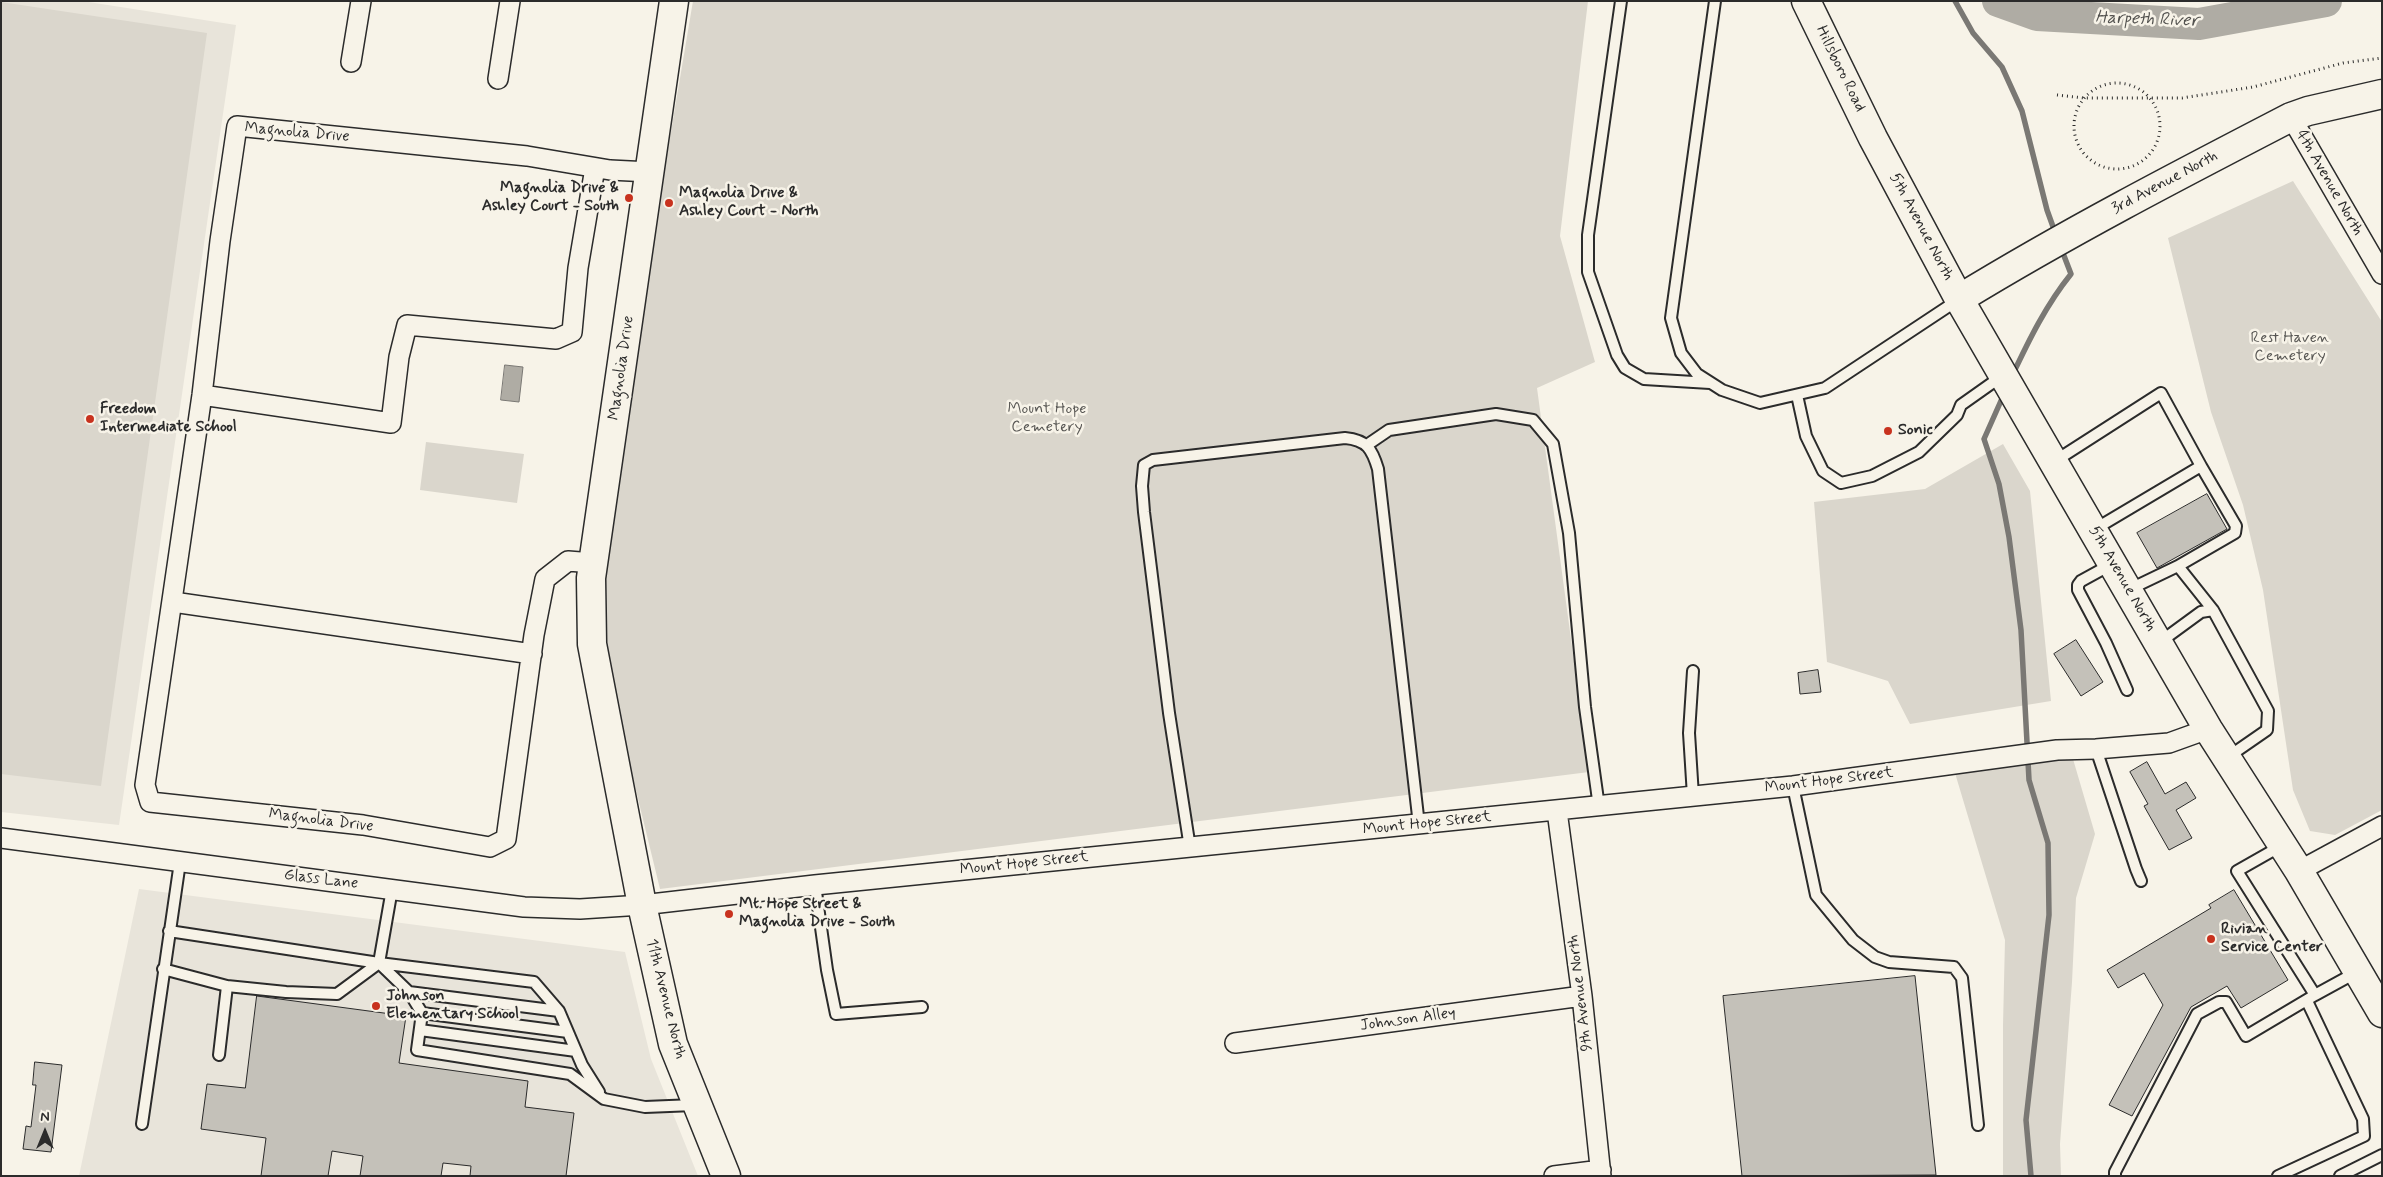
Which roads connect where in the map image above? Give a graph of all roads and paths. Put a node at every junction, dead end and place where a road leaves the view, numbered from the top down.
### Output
1 (361, 1) edge
2 (510, 1) edge
3 (674, 1) edge
4 (1621, 1) edge
5 (1715, 1) edge
6 (1806, 1) edge
7 (2382, 58) edge
8 (351, 62) dead end
9 (498, 79) dead end
10 (2382, 94) edge
11 (2057, 95) dead end
12 (2084, 98) junction
13 (2150, 98) junction
14 (2292, 117) junction
15 (1873, 138) joint
16 (595, 168) junction
17 (650, 172) junction
18 (2382, 274) edge
19 (1959, 300) junction
20 (2003, 374) junction
21 (1711, 383) junction
22 (1797, 395) junction
23 (202, 396) junction
24 (1367, 445) junction
25 (2054, 462) junction
26 (2201, 466) junction
27 (2093, 530) junction
28 (593, 563) junction
29 (2113, 563) junction
30 (2178, 566) junction
31 (2128, 590) junction
32 (173, 602) junction
33 (2213, 610) junction
34 (2159, 643) junction
35 (532, 654) junction
36 (1693, 671) dead end
37 (2127, 690) dead end
38 (2208, 729) junction
39 (2096, 749) junction
40 (2227, 758) junction
41 (1793, 786) junction
42 (1693, 796) junction
43 (1598, 806) junction
44 (1557, 811) junction
45 (1419, 824) junction
46 (2382, 826) edge
47 (1, 838) edge
48 (2282, 845) junction
49 (1190, 848) junction
50 (180, 862) junction
51 (2298, 871) junction
52 (2141, 880) dead end
53 (815, 885) junction
54 (392, 889) junction
55 (642, 905) junction
56 (169, 931) junction
57 (379, 963) junction
58 (163, 969) junction
59 (2357, 971) junction
60 (228, 986) junction
61 (408, 992) junction
62 (1582, 996) junction
63 (2311, 998) junction
64 (922, 1007) dead end
65 (559, 1010) junction
66 (422, 1013) junction
67 (2382, 1014) edge
68 (420, 1030) junction
69 (568, 1032) junction
70 (1235, 1043) dead end
71 (576, 1051) junction
72 (219, 1055) dead end
73 (604, 1099) junction
74 (698, 1105) junction
75 (142, 1124) dead end
76 (1978, 1125) dead end
77 (2382, 1155) edge
78 (1601, 1173) edge
79 (726, 1176) edge
80 (1554, 1176) edge
81 (2116, 1176) edge
82 (2278, 1176) edge
83 (2340, 1176) edge

1 - 8 street
2 - 9 street
3 - 17 main road, Magnolia Drive
4 - 21 lane
5 - 21 lane
6 - 15 main road, Hillsboro Road
7 - 13 path
10 - 14 main road, 3rd Avenue North
11 - 12 path
12 - 13 path
12 - 13 path
12 - 13 path
14 - 18 street, 4th Avenue North
14 - 19 main road, 3rd Avenue North
15 - 19 main road, 5th Avenue North
16 - 17 street, Magnolia Drive
16 - 23 street
16 - 23 street, Magnolia Drive
17 - 28 main road, Magnolia Drive
19 - 20 main road, 5th Avenue North
19 - 22 lane
20 - 22 lane
20 - 25 main road, 5th Avenue North
21 - 22 lane
23 - 32 street, Magnolia Drive
24 - 43 lane
24 - 45 lane
24 - 49 lane
25 - 26 lane
25 - 27 main road, 5th Avenue North
26 - 27 lane
26 - 30 lane
27 - 29 main road, 5th Avenue North
28 - 35 street, Magnolia Drive
28 - 55 main road, Magnolia Drive
29 - 31 main road, 5th Avenue North
29 - 37 lane
30 - 31 lane
30 - 33 lane
31 - 34 main road, 5th Avenue North
32 - 35 street
32 - 35 street, Magnolia Drive
33 - 34 lane
33 - 40 lane
34 - 38 main road, 5th Avenue North
36 - 42 lane
38 - 39 street, Mount Hope Street
38 - 40 main road, 5th Avenue North
39 - 41 street, Mount Hope Street
39 - 52 lane
40 - 48 main road, 5th Avenue North
41 - 42 street, Mount Hope Street
41 - 76 lane
42 - 43 street, Mount Hope Street
43 - 44 street, Mount Hope Street
44 - 45 street, Mount Hope Street
44 - 62 street, 9th Avenue North
45 - 49 street, Mount Hope Street
46 - 51 street
47 - 50 street, Glass Lane
48 - 51 main road, 5th Avenue North
48 - 63 lane
49 - 53 street, Mount Hope Street
50 - 54 street, Glass Lane
50 - 56 lane
51 - 59 main road, 5th Avenue North
53 - 55 street, Mount Hope Street
53 - 64 lane
54 - 55 street, Glass Lane
54 - 57 lane
55 - 74 main road, 11th Avenue North
56 - 57 lane
56 - 58 lane
57 - 60 lane
57 - 61 lane
57 - 65 lane
58 - 60 lane
58 - 75 lane
59 - 63 lane
59 - 67 main road, 5th Avenue North
60 - 72 lane
61 - 65 lane
61 - 66 lane
62 - 70 street, Johnson Alley
62 - 78 street, 9th Avenue North
63 - 81 lane
63 - 82 lane
65 - 69 lane
66 - 68 lane
66 - 69 lane
68 - 71 lane
68 - 73 lane
69 - 71 lane
71 - 73 lane
73 - 74 lane
74 - 79 main road, 11th Avenue North
77 - 83 lane
78 - 80 street

